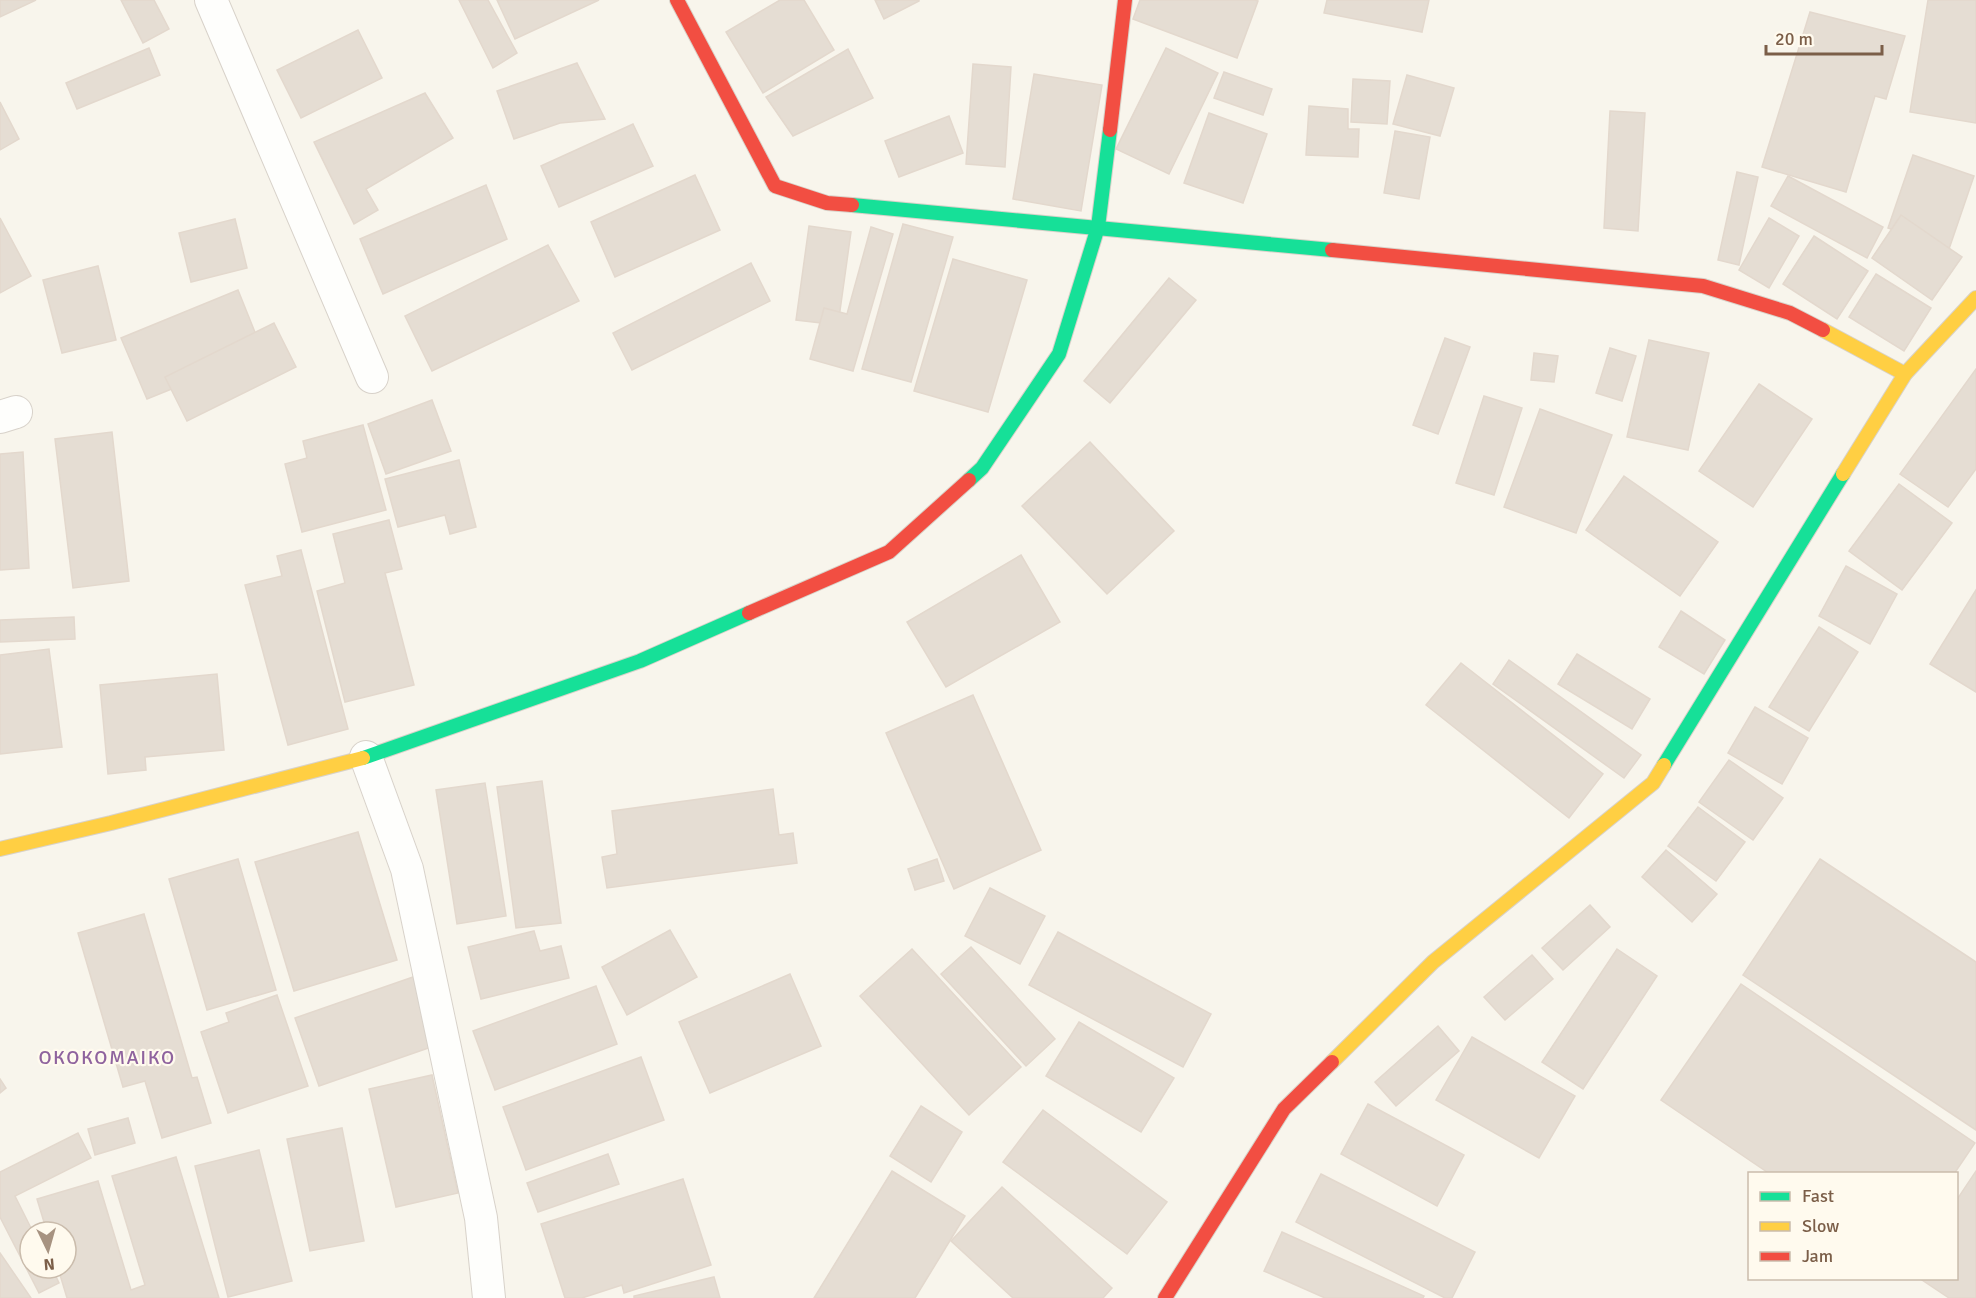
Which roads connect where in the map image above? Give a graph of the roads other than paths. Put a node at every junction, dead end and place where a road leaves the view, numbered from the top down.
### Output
1 (211, 0) edge
2 (677, 0) edge
3 (1125, 0) edge
4 (1098, 227) junction
5 (1976, 298) edge
6 (1905, 374) junction
7 (372, 377) dead end
8 (366, 757) junction
9 (0, 849) edge
10 (489, 1298) edge
11 (1165, 1298) edge

1 - 7 street
2 - 4 street
3 - 4 street
4 - 6 street
4 - 8 street
5 - 6 street
6 - 11 street
8 - 9 street
8 - 10 street

